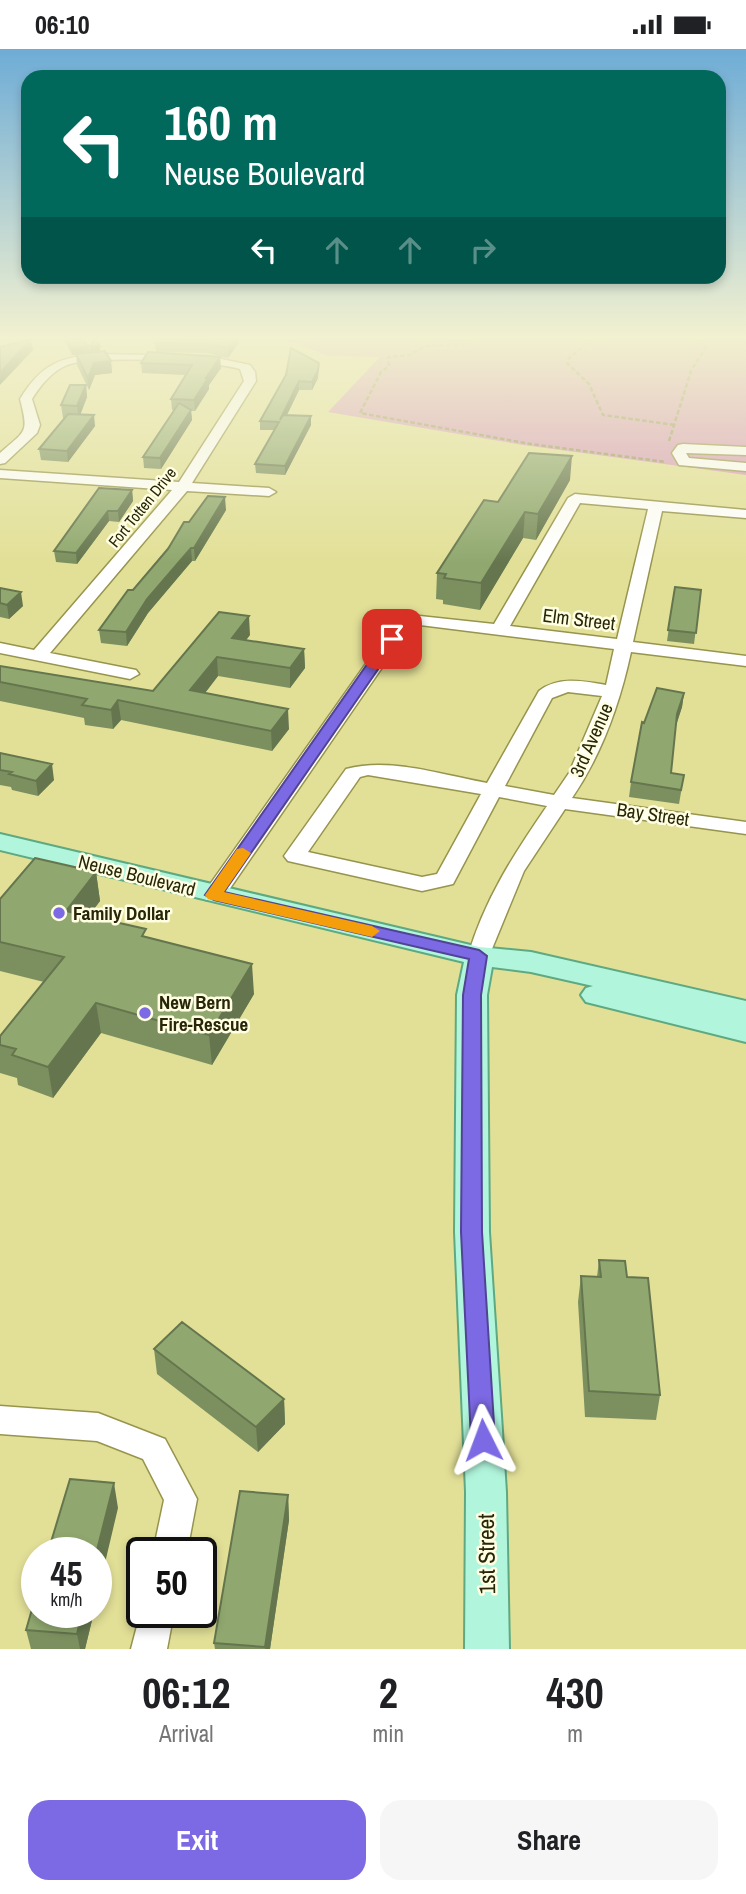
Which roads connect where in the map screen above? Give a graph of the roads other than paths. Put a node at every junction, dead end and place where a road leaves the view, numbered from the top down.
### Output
1 (30, 414) edge
2 (229, 414) edge
3 (746, 451) edge
4 (0, 460) edge
5 (746, 467) edge
6 (0, 474) edge
7 (183, 487) junction
8 (269, 492) dead end
9 (656, 506) junction
10 (746, 514) edge
11 (499, 629) junction
12 (624, 646) junction
13 (0, 648) edge
14 (38, 656) junction
15 (746, 661) edge
16 (130, 674) dead end
17 (613, 692) junction
18 (493, 790) junction
19 (559, 801) junction
20 (746, 828) edge
21 (0, 842) edge
22 (49, 853) junction
23 (30, 875) edge
24 (214, 895) junction
25 (479, 956) junction
26 (746, 1011) edge
27 (746, 1031) edge
28 (0, 1420) edge
29 (173, 1537) edge
30 (154, 1628) edge
31 (149, 1649) edge
32 (487, 1649) edge

1 - 4 street, Fort Totten Drive
2 - 7 street, Fort Totten Drive
3 - 5 street
6 - 7 street
7 - 8 street
7 - 14 street, Fort Totten Drive
9 - 10 street
9 - 11 street
9 - 12 street, 3rd Avenue
11 - 12 street, Elm Street
11 - 24 street, Elm Street
12 - 15 street, Elm Street
12 - 17 street, 3rd Avenue
13 - 14 street
14 - 16 street
17 - 18 street
17 - 19 street, 3rd Avenue
18 - 18 street
18 - 19 street, Bay Street
19 - 20 street, Bay Street
19 - 25 street, 3rd Avenue
21 - 22 main road, Neuse Boulevard
22 - 23 street
22 - 24 main road, Neuse Boulevard
24 - 25 main road, Neuse Boulevard
25 - 26 main road, Neuse Boulevard
25 - 27 main road, Neuse Boulevard
25 - 32 main road, 1st Street
28 - 29 street
30 - 31 street

